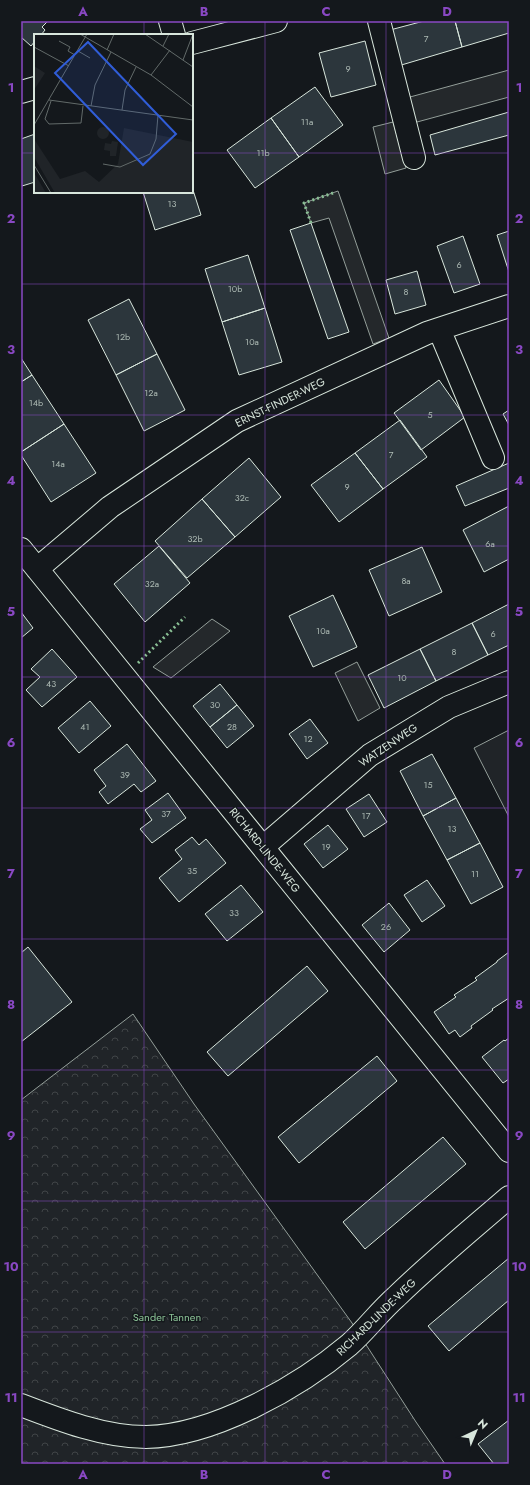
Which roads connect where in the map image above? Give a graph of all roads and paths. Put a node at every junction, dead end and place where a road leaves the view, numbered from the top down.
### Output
1 (170, 21) edge
2 (276, 21) edge
3 (379, 21) edge
4 (174, 34) edge
5 (193, 43) edge
6 (34, 88) edge
7 (21, 92) edge
8 (414, 158) dead end
9 (509, 306) edge
10 (439, 329) junction
11 (493, 458) dead end
12 (21, 549) edge
13 (37, 569) junction
14 (509, 682) edge
15 (263, 847) junction
16 (509, 1151) edge
17 (509, 1197) edge
18 (21, 1405) edge

1 - 4 street
2 - 5 street
3 - 8 street
6 - 7 street
9 - 10 street, ERNST-FINDER-WEG
10 - 11 street
10 - 13 street, ERNST-FINDER-WEG
12 - 13 street, RICHARD-LINDE-WEG
13 - 15 street, RICHARD-LINDE-WEG
14 - 15 street, WATZENWEG
15 - 16 street, RICHARD-LINDE-WEG
17 - 18 street, RICHARD-LINDE-WEG

